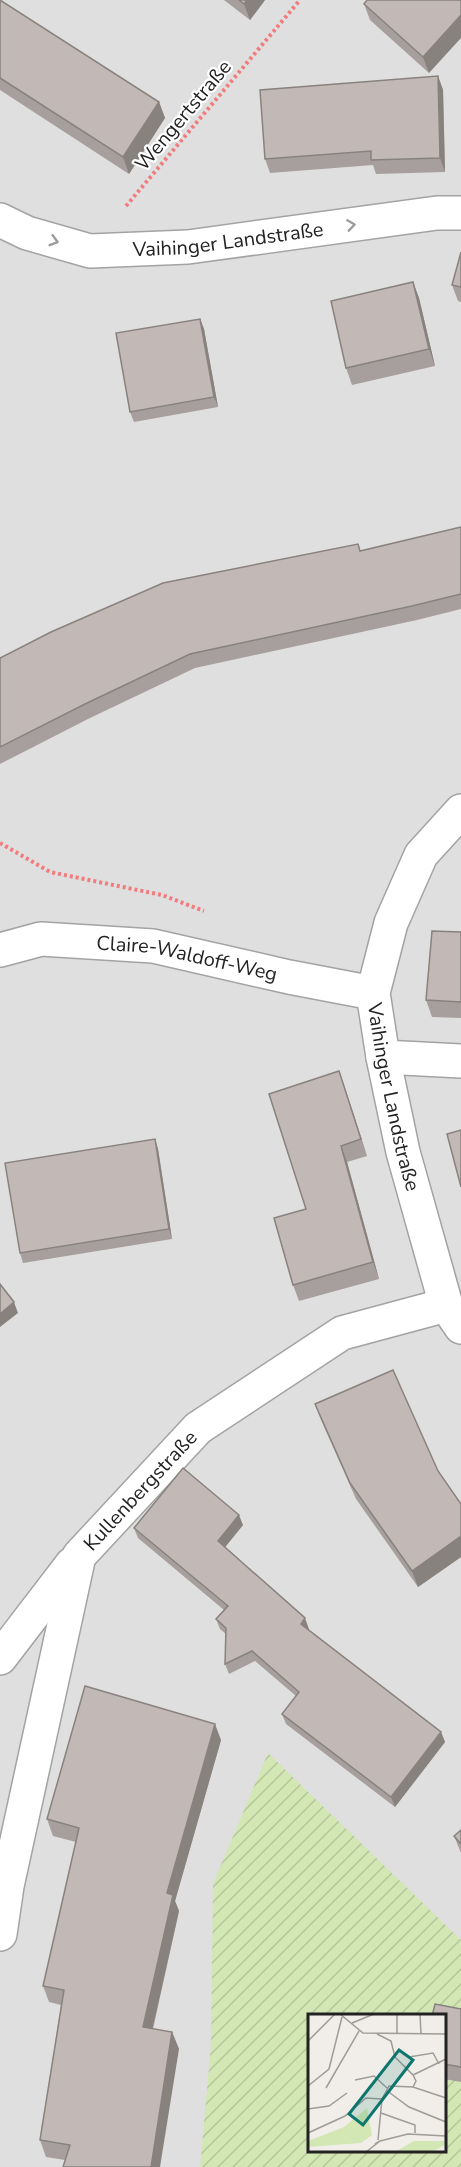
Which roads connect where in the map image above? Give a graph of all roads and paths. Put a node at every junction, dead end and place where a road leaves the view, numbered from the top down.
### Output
1 (300, 0) edge
2 (461, 213) edge
3 (0, 220) edge
4 (90, 251) junction
5 (461, 811) edge
6 (0, 950) edge
7 (373, 993) junction
8 (383, 1057) junction
9 (461, 1060) edge
10 (454, 1316) edge
11 (78, 1556) junction
12 (0, 1658) edge
13 (0, 1934) edge

1 - 4 path, Wengertstraße
4 -> 2 street, Vaihinger Landstraße
3 -> 4 street, Vaihinger Landstraße
5 - 7 street, Vaihinger Landstraße
6 - 7 street, Claire-Waldoff-Weg
7 - 8 street, Vaihinger Landstraße
8 - 9 street
8 - 10 street, Vaihinger Landstraße
10 - 11 street, Kullenbergstraße
11 - 12 street
11 - 13 street, Kullenbergstraße

